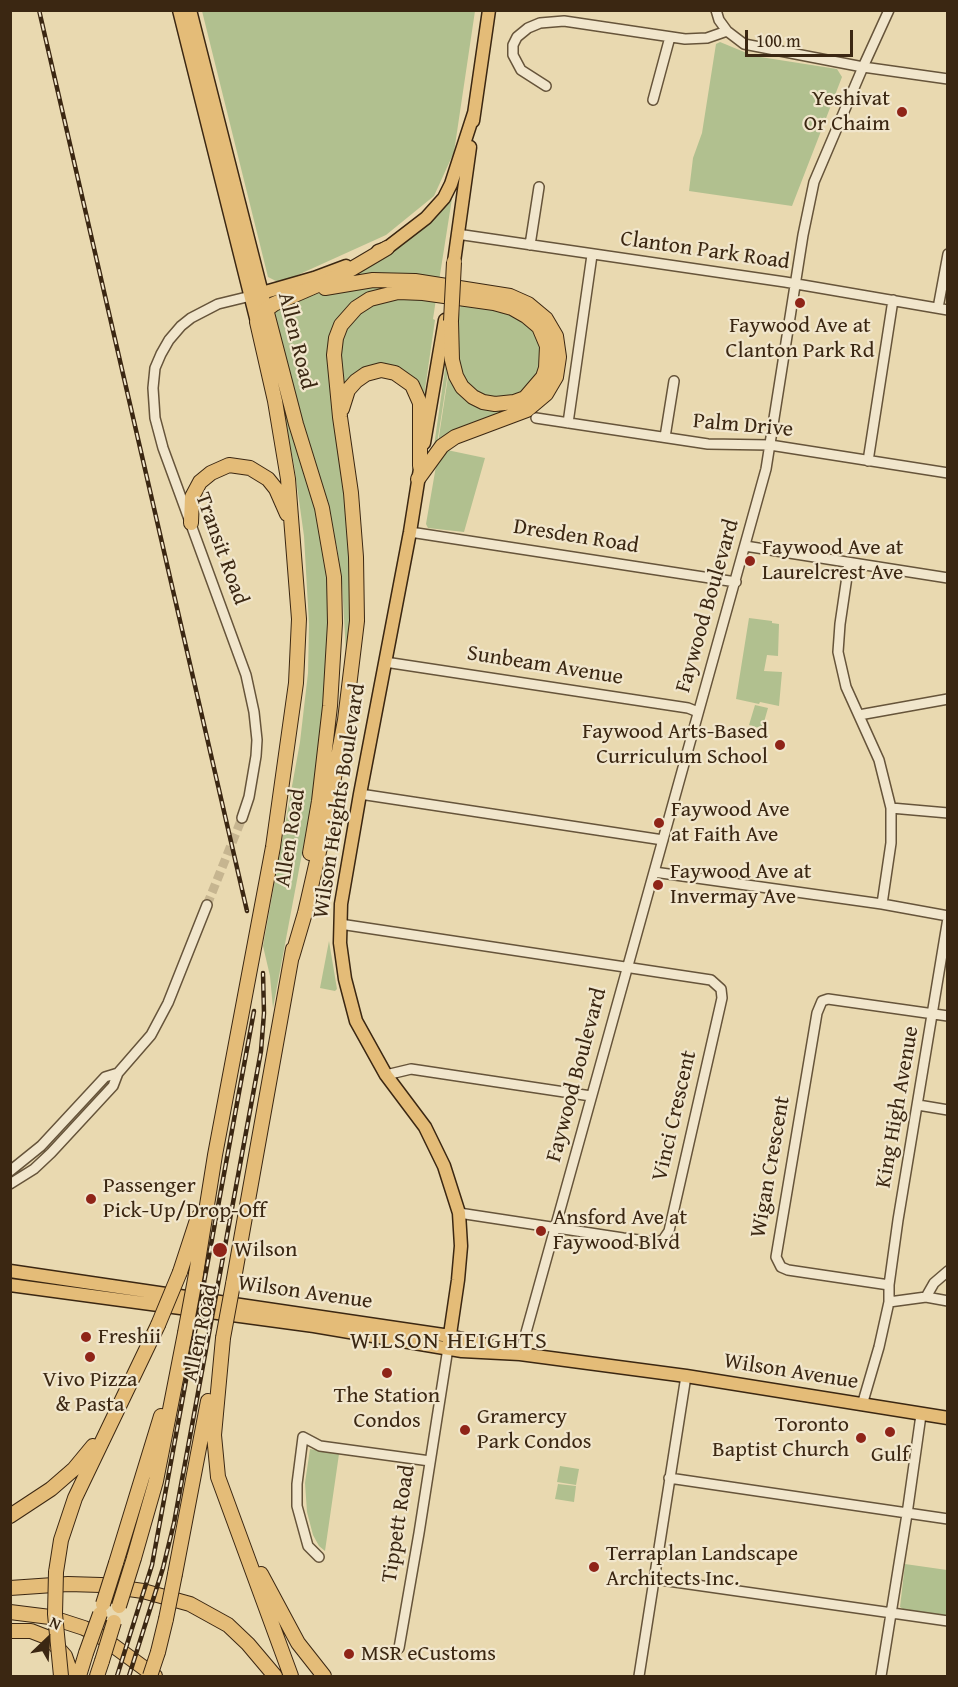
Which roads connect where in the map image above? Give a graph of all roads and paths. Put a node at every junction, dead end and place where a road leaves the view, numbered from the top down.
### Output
1 (178, 10) edge
2 (190, 10) edge
3 (489, 10) edge
4 (716, 10) edge
5 (890, 10) edge
6 (727, 31) junction
7 (670, 37) junction
8 (863, 67) junction
9 (948, 79) edge
10 (546, 86) dead end
11 (653, 100) dead end
12 (474, 113) junction
13 (539, 187) dead end
14 (457, 234) junction
15 (530, 245) junction
16 (387, 248) junction
17 (948, 254) edge
18 (592, 255) junction
19 (454, 262) joint
20 (795, 284) junction
21 (299, 293) junction
22 (256, 295) junction
23 (893, 300) junction
24 (266, 309) junction
25 (943, 309) edge
26 (448, 321) junction
27 (257, 322) junction
28 (674, 381) dead end
29 (340, 417) junction
30 (536, 418) dead end
31 (568, 423) junction
32 (665, 437) junction
33 (770, 445) junction
34 (868, 461) junction
35 (419, 473) junction
36 (948, 473) edge
37 (191, 524) junction
38 (294, 532) junction
39 (410, 532) junction
40 (745, 546) junction
41 (849, 563) junction
42 (948, 578) edge
43 (735, 582) junction
44 (385, 662) junction
45 (948, 699) edge
46 (698, 712) junction
47 (859, 715) junction
48 (360, 794) junction
49 (891, 808) junction
50 (948, 813) edge
51 (242, 818) tunnel mouth
52 (663, 840) junction
53 (654, 872) junction
54 (882, 904) junction
55 (207, 905) tunnel mouth
56 (948, 917) edge
57 (340, 924) junction
58 (292, 957) junction
59 (627, 967) junction
60 (933, 1014) junction
61 (948, 1016) edge
62 (118, 1073) junction
63 (386, 1075) junction
64 (591, 1096) junction
65 (918, 1105) junction
66 (948, 1110) edge
67 (215, 1155) junction
68 (10, 1171) edge
69 (10, 1184) edge
70 (459, 1213) junction
71 (554, 1227) junction
72 (10, 1271) edge
73 (948, 1271) edge
74 (10, 1285) edge
75 (889, 1285) junction
76 (926, 1297) junction
77 (948, 1301) edge
78 (890, 1302) junction
79 (223, 1338) junction
80 (449, 1342) junction
81 (520, 1354) junction
82 (178, 1363) junction
83 (686, 1376) junction
84 (862, 1405) junction
85 (921, 1414) junction
86 (948, 1418) edge
87 (111, 1420) junction
88 (430, 1461) junction
89 (669, 1478) junction
90 (907, 1514) junction
91 (10, 1516) edge
92 (948, 1519) edge
93 (239, 1535) junction
94 (319, 1557) dead end
95 (654, 1579) junction
96 (10, 1588) edge
97 (10, 1612) edge
98 (892, 1613) junction
99 (948, 1621) edge
100 (10, 1631) edge
101 (399, 1648) dead end
102 (641, 1676) edge
103 (61, 1677) edge
104 (72, 1677) edge
105 (79, 1677) edge
106 (97, 1677) edge
107 (150, 1677) edge
108 (155, 1677) edge
109 (275, 1677) edge
110 (291, 1677) edge
111 (324, 1677) edge
112 (881, 1677) edge

1 - 22 main road, Allen Road
2 - 22 main road, Allen Road
3 - 12 main road
4 - 6 street
5 - 8 street, Faywood Boulevard
6 - 7 street
6 - 8 street
7 - 10 street
7 - 11 street
8 - 9 street
8 - 20 street, Faywood Boulevard
12 - 14 main road
12 - 16 main road
13 - 15 street
14 - 15 street, Clanton Park Road
14 - 19 main road
15 - 18 street, Clanton Park Road
16 - 21 highway
16 - 22 main road
17 - 25 street
18 - 20 street, Clanton Park Road
18 - 31 street
19 - 26 highway, bridge
20 - 23 street, Clanton Park Road
20 - 33 street, Faywood Boulevard
21 - 24 highway
21 - 35 highway
22 - 24 main road, Allen Road
22 - 27 main road, Allen Road
22 - 37 street, Transit Road
23 - 25 street, Clanton Park Road
23 - 34 street
24 - 27 highway
24 - 58 highway, Allen Road
26 - 29 highway
26 - 35 main road, Wilson Heights Boulevard
27 - 38 highway, Allen Road
28 - 32 street
29 - 35 highway
29 - 58 highway
30 - 31 street, Palm Drive
31 - 32 street, Palm Drive
32 - 33 street, Palm Drive
33 - 34 street, Palm Drive
33 - 40 street, Faywood Boulevard
34 - 36 street, Palm Drive
35 - 39 main road, Wilson Heights Boulevard
37 - 38 highway
37 - 51 street, Transit Road
38 - 67 highway, Allen Road
39 - 43 street, Dresden Road
39 - 44 main road, Wilson Heights Boulevard
40 - 41 street
40 - 43 street, Faywood Boulevard
41 - 42 street
41 - 47 street
43 - 46 street, Faywood Boulevard
44 - 46 street, Sunbeam Avenue
44 - 48 main road, Wilson Heights Boulevard
45 - 47 street
46 - 52 street, Faywood Boulevard
47 - 49 street
48 - 52 street
48 - 57 main road, Wilson Heights Boulevard
49 - 50 street
49 - 54 street
52 - 53 street, Faywood Boulevard
53 - 54 street
53 - 59 street, Faywood Boulevard
54 - 56 street
55 - 62 street
56 - 60 street, King High Avenue
57 - 59 street
57 - 63 main road, Wilson Heights Boulevard
58 - 79 highway, Allen Road, bridge
59 - 64 street, Faywood Boulevard
59 - 71 street, Vinci Crescent
60 - 61 street
60 - 65 street, King High Avenue
60 - 75 street, Wigan Crescent
62 - 68 street
62 - 69 street
63 - 64 street
63 - 70 main road, Wilson Heights Boulevard
64 - 71 street, Faywood Boulevard
65 - 66 street
65 - 75 street, King High Avenue
67 - 82 highway, Allen Road, bridge
67 - 87 highway, bridge
70 - 71 street
70 - 80 main road, Wilson Heights Boulevard
71 - 81 street, Faywood Boulevard
72 - 80 main road, Wilson Avenue
73 - 76 street
74 - 80 main road, Wilson Avenue
75 - 78 street, King High Avenue
76 - 77 street
76 - 78 street
78 - 84 street, King High Avenue
79 - 93 highway
79 - 107 highway, Allen Road, bridge
80 - 81 main road, Wilson Avenue
80 - 88 street, Tippett Road
81 - 83 main road, Wilson Avenue
82 - 105 highway, bridge
82 - 106 highway, Allen Road, bridge
83 - 84 main road, Wilson Avenue
83 - 89 street
84 - 85 main road, Wilson Avenue
85 - 86 main road, Wilson Avenue
85 - 90 street
87 - 91 highway
87 - 103 highway, bridge
88 - 94 street
88 - 101 street, Tippett Road
89 - 90 street
89 - 95 street
90 - 92 street
90 - 98 street
93 - 110 highway
93 - 111 highway
95 - 98 street
95 - 102 street
96 - 109 highway
97 - 108 highway
98 - 99 street
98 - 112 street
100 - 104 highway

